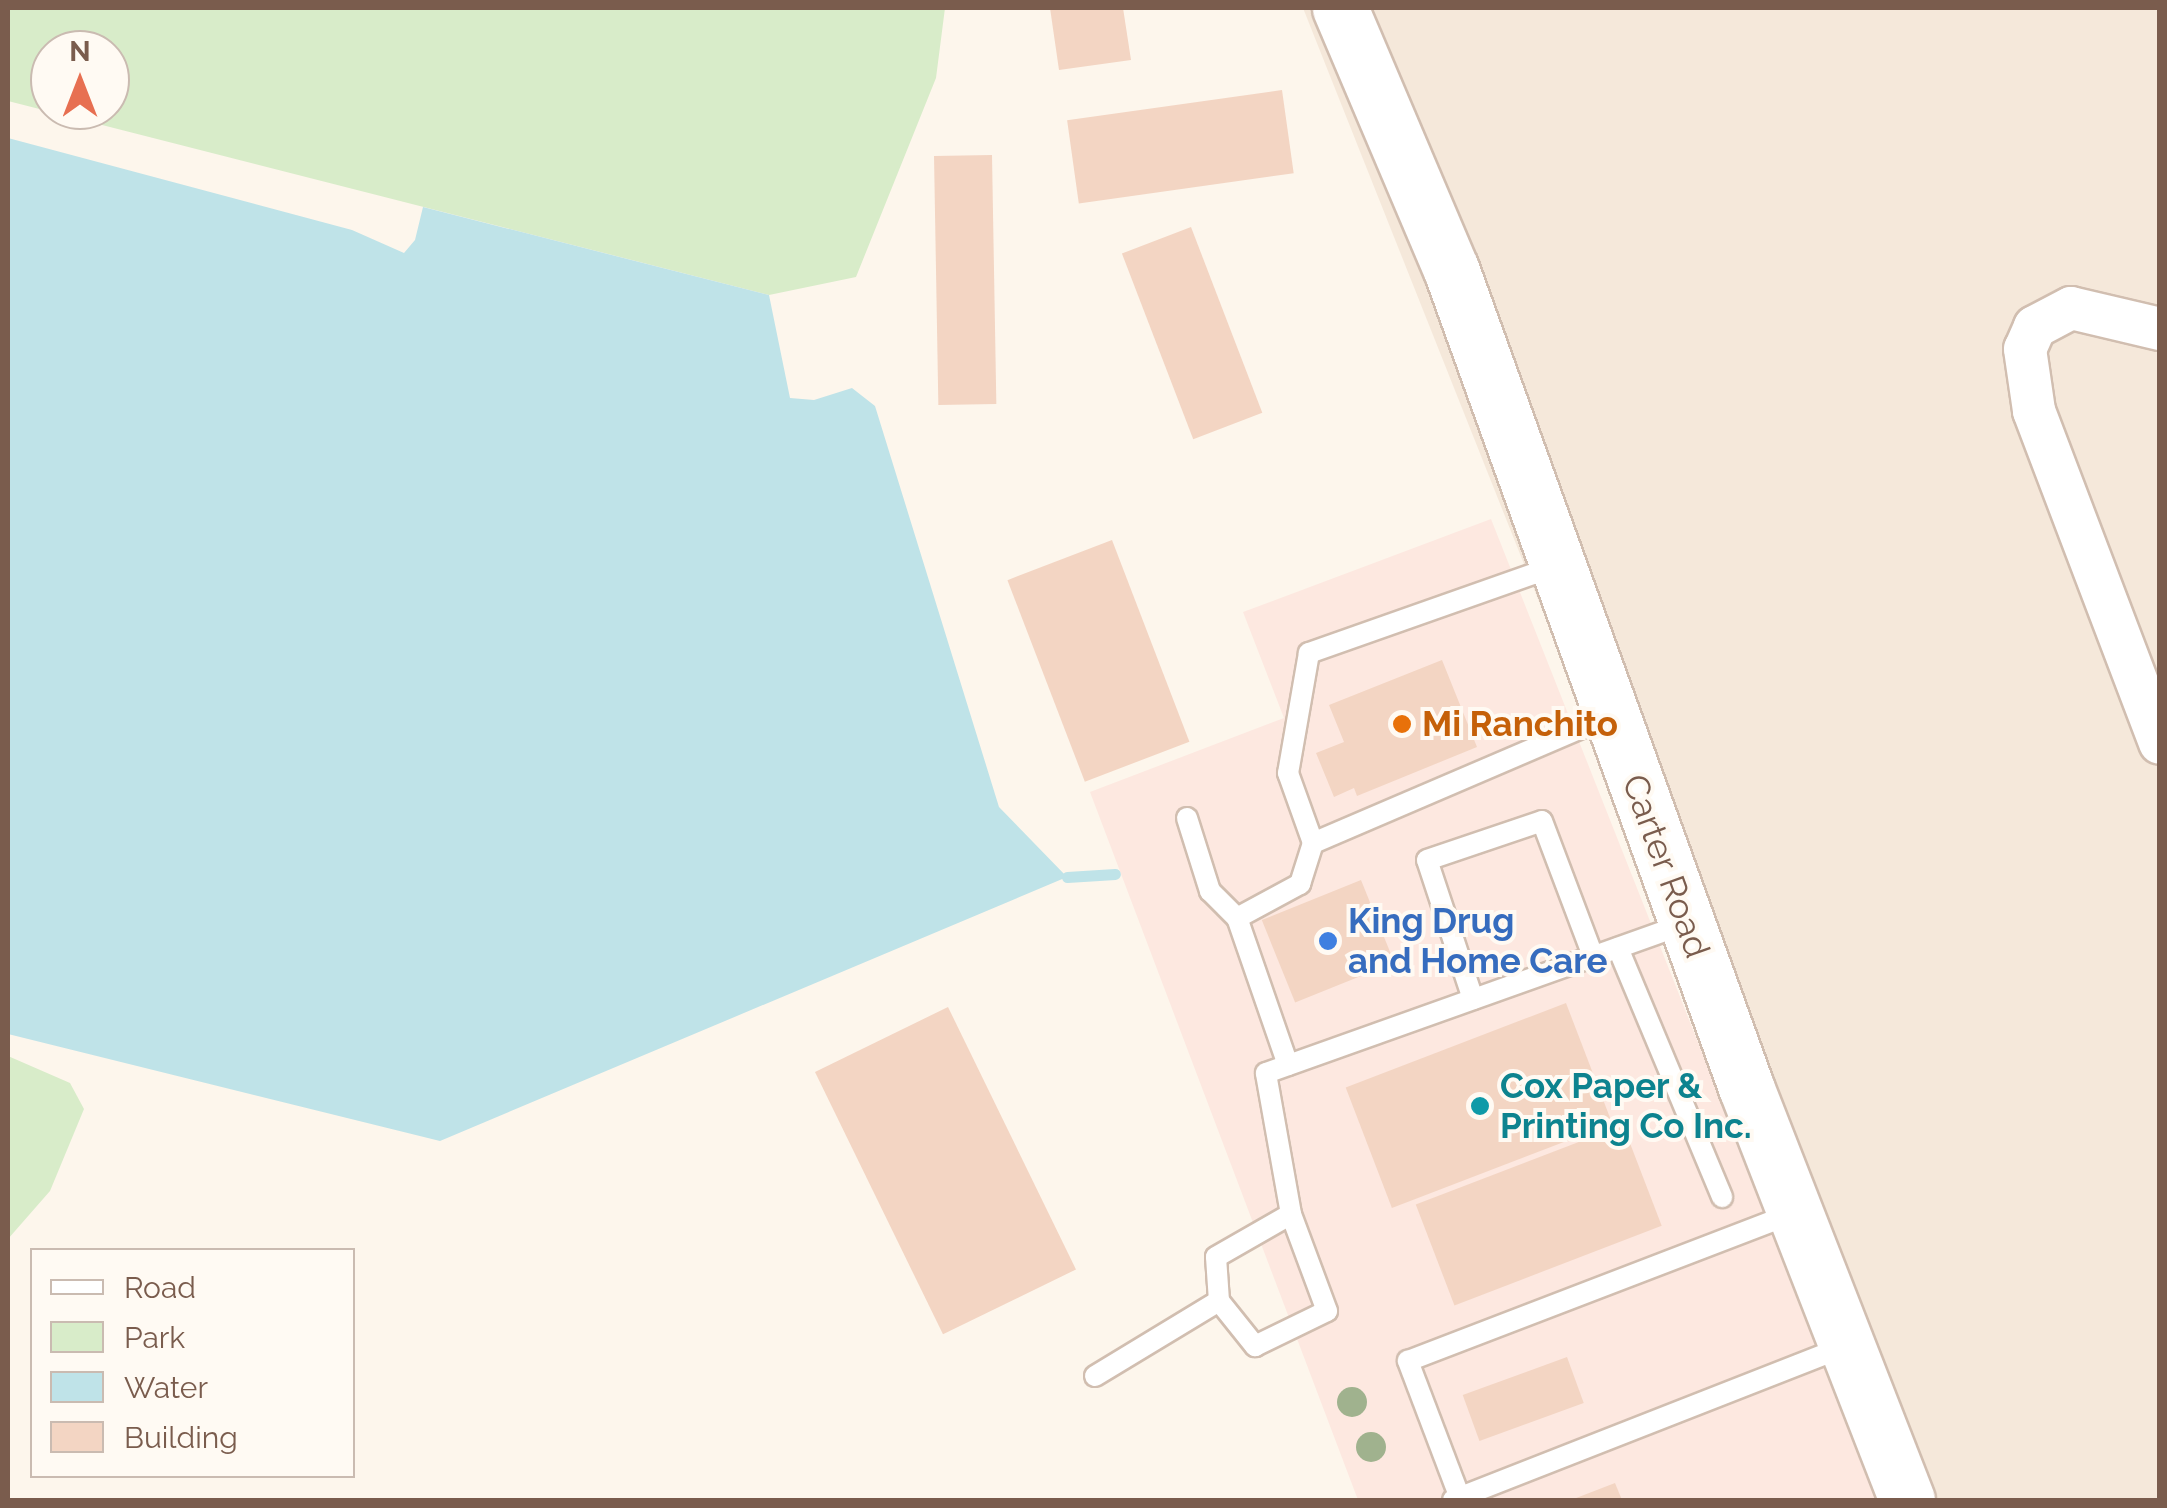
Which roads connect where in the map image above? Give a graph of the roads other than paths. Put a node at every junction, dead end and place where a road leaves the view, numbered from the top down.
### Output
1 (1340, 8) edge
2 (2160, 329) edge
3 (1558, 565) junction
4 (1612, 715) junction
5 (2160, 742) edge
6 (1186, 818) dead end
7 (1313, 842) junction
8 (1237, 918) junction
9 (1687, 923) junction
10 (1618, 948) junction
11 (1594, 956) junction
12 (1473, 999) junction
13 (1288, 1065) junction
14 (1722, 1196) dead end
15 (1795, 1212) junction
16 (1291, 1214) junction
17 (1219, 1301) junction
18 (1847, 1346) junction
19 (1095, 1376) dead end
20 (1456, 1499) edge
21 (1907, 1500) edge

1 - 3 main road, Carter Road
2 - 5 street
3 - 4 main road, Carter Road
3 - 7 lane
4 - 7 lane
4 - 9 main road, Carter Road
6 - 8 lane
7 - 8 lane
8 - 13 lane
9 - 10 lane
9 - 15 main road, Carter Road
10 - 11 lane
10 - 14 lane
11 - 12 lane
11 - 12 lane
12 - 13 lane
13 - 16 lane
15 - 18 main road, Carter Road
15 - 20 lane
16 - 17 lane
16 - 17 lane
17 - 19 lane
18 - 20 lane
18 - 21 main road, Carter Road

